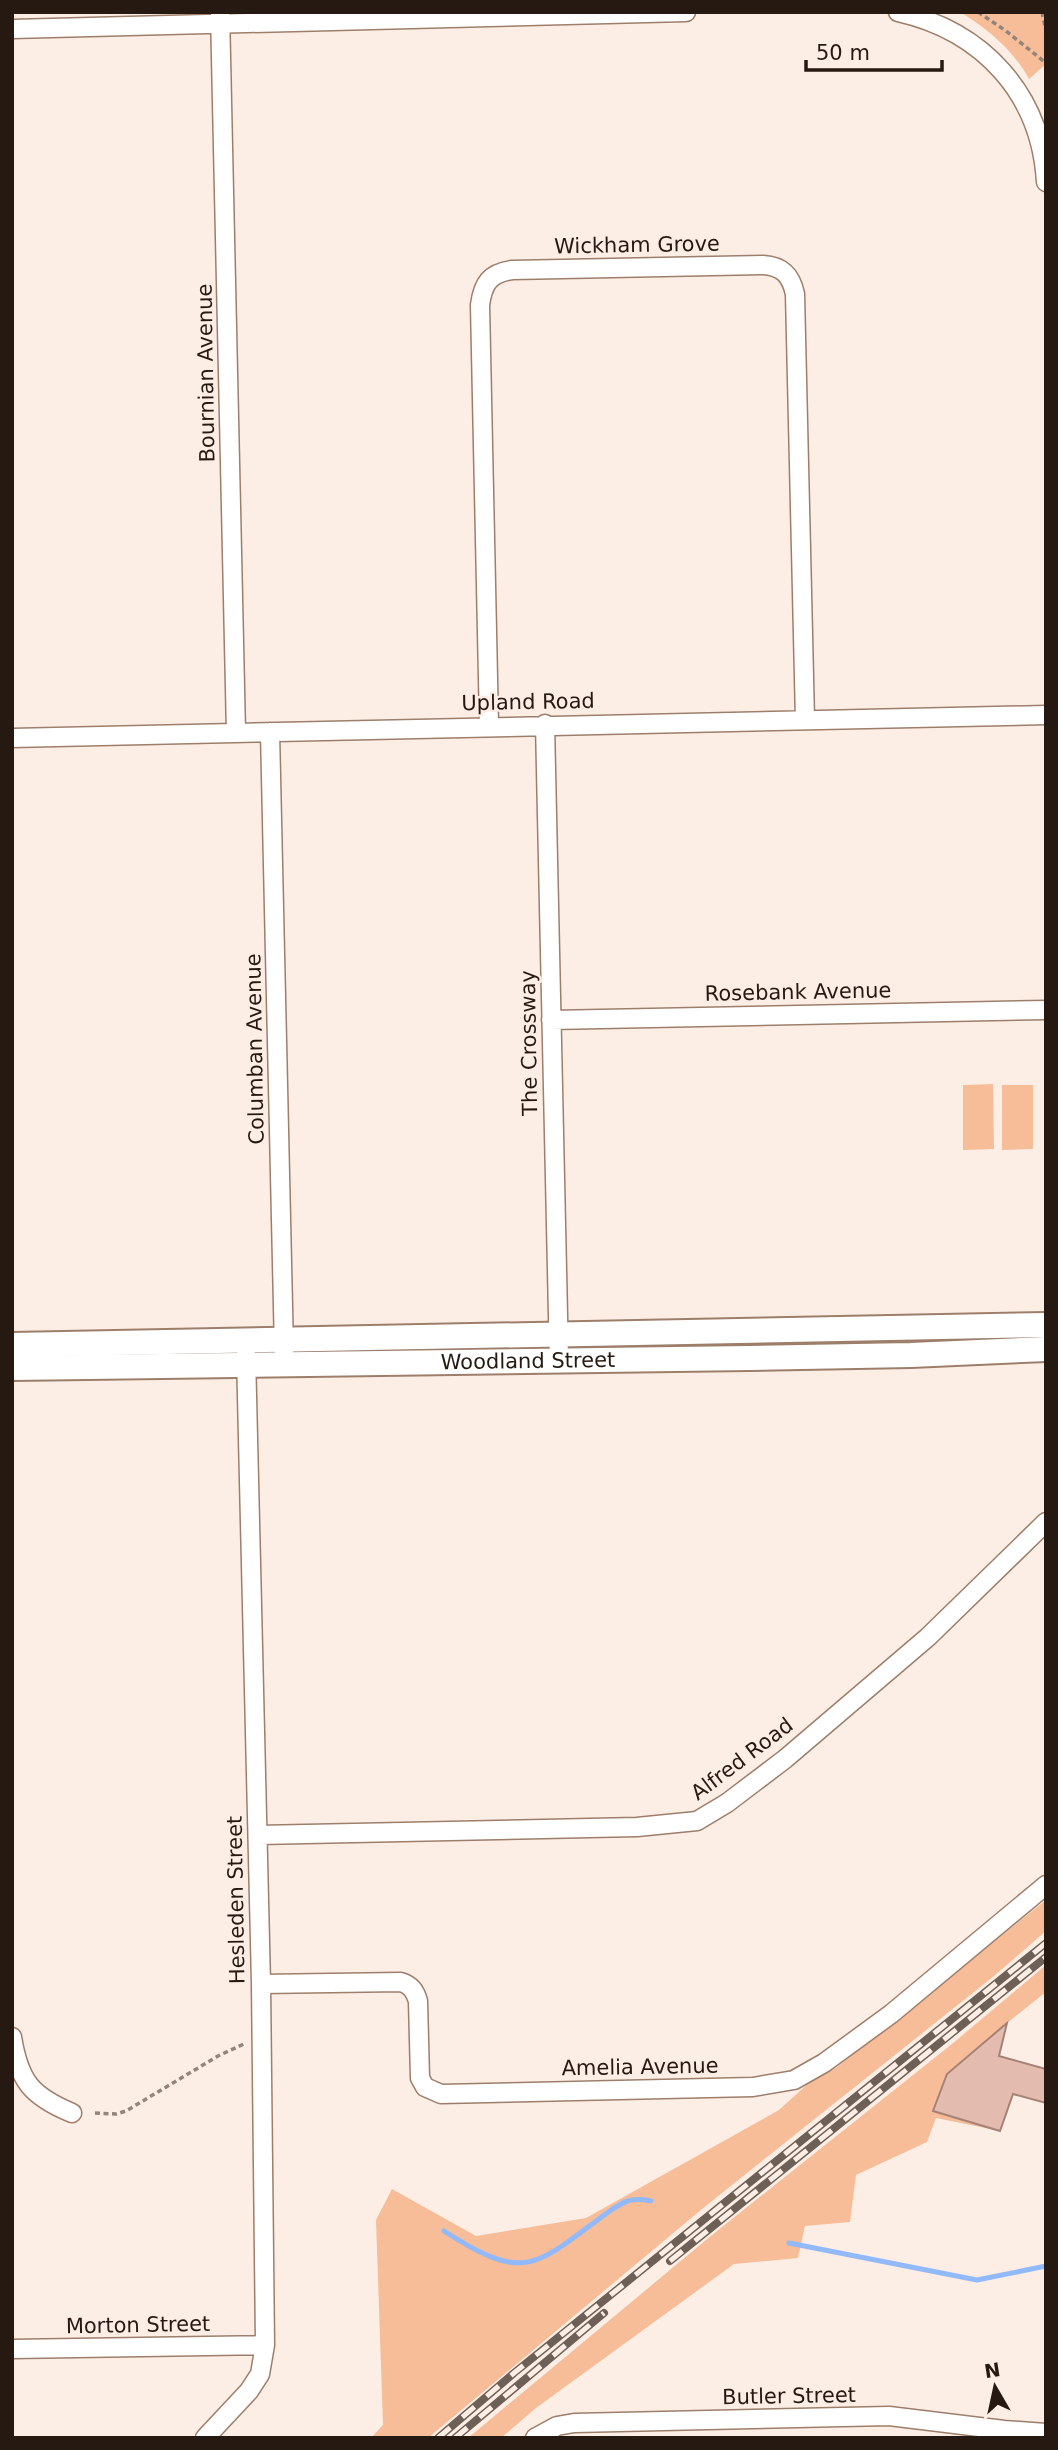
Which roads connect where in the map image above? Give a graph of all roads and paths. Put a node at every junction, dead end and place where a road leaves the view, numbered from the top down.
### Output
1 (686, 12) edge
2 (898, 12) edge
3 (978, 12) edge
4 (1042, 12) edge
5 (584, 13) edge
6 (220, 18) edge
7 (12, 29) edge
8 (1046, 30) edge
9 (1046, 63) edge
10 (1046, 182) edge
11 (1046, 715) edge
12 (805, 720) junction
13 (545, 724) junction
14 (489, 726) junction
15 (271, 732) junction
16 (236, 733) junction
17 (12, 738) edge
18 (1046, 1010) edge
19 (551, 1020) junction
20 (1046, 1325) edge
21 (558, 1333) junction
22 (284, 1339) junction
23 (246, 1340) junction
24 (12, 1345) edge
25 (1046, 1349) edge
26 (559, 1361) junction
27 (246, 1365) junction
28 (285, 1365) junction
29 (12, 1368) edge
30 (1046, 1522) edge
31 (258, 1835) junction
32 (1046, 1885) edge
33 (261, 1984) junction
34 (261, 2036) junction
35 (12, 2037) edge
36 (72, 2113) dead end
37 (95, 2113) dead end
38 (265, 2345) junction
39 (12, 2349) edge
40 (1046, 2433) edge
41 (205, 2438) edge
42 (535, 2438) edge

1 - 5 street
2 - 10 street
3 - 9 path
4 - 8 path
5 - 6 street
6 - 7 street
6 - 16 street, Bournian Avenue
11 - 12 street, Upland Road
12 - 13 street, Upland Road
12 - 14 street, Wickham Grove
13 - 14 street, Upland Road
13 - 19 street, The Crossway
14 - 15 street, Upland Road
15 - 16 street, Upland Road
15 - 22 street, Columban Avenue
16 - 17 street, Upland Road
18 - 19 street, Rosebank Avenue
19 - 21 street, The Crossway
20 - 21 main road, Woodland Street
21 - 22 main road, Woodland Street
21 - 26 street, The Crossway
22 - 23 main road, Woodland Street
22 - 28 street, Columban Avenue
23 - 24 main road, Woodland Street
23 - 27 street, Hesleden Street
25 - 26 main road, Woodland Street
26 - 28 main road, Woodland Street
27 - 28 main road, Woodland Street
27 - 29 main road, Woodland Street
27 - 31 street, Hesleden Street
30 - 31 street, Alfred Road
31 - 33 street, Hesleden Street
32 - 33 street, Amelia Avenue
33 - 34 street, Hesleden Street
34 - 37 path
34 - 38 street, Hesleden Street
35 - 36 street
38 - 39 street, Morton Street
38 - 41 street, Hesleden Street
40 - 42 street, Butler Street

